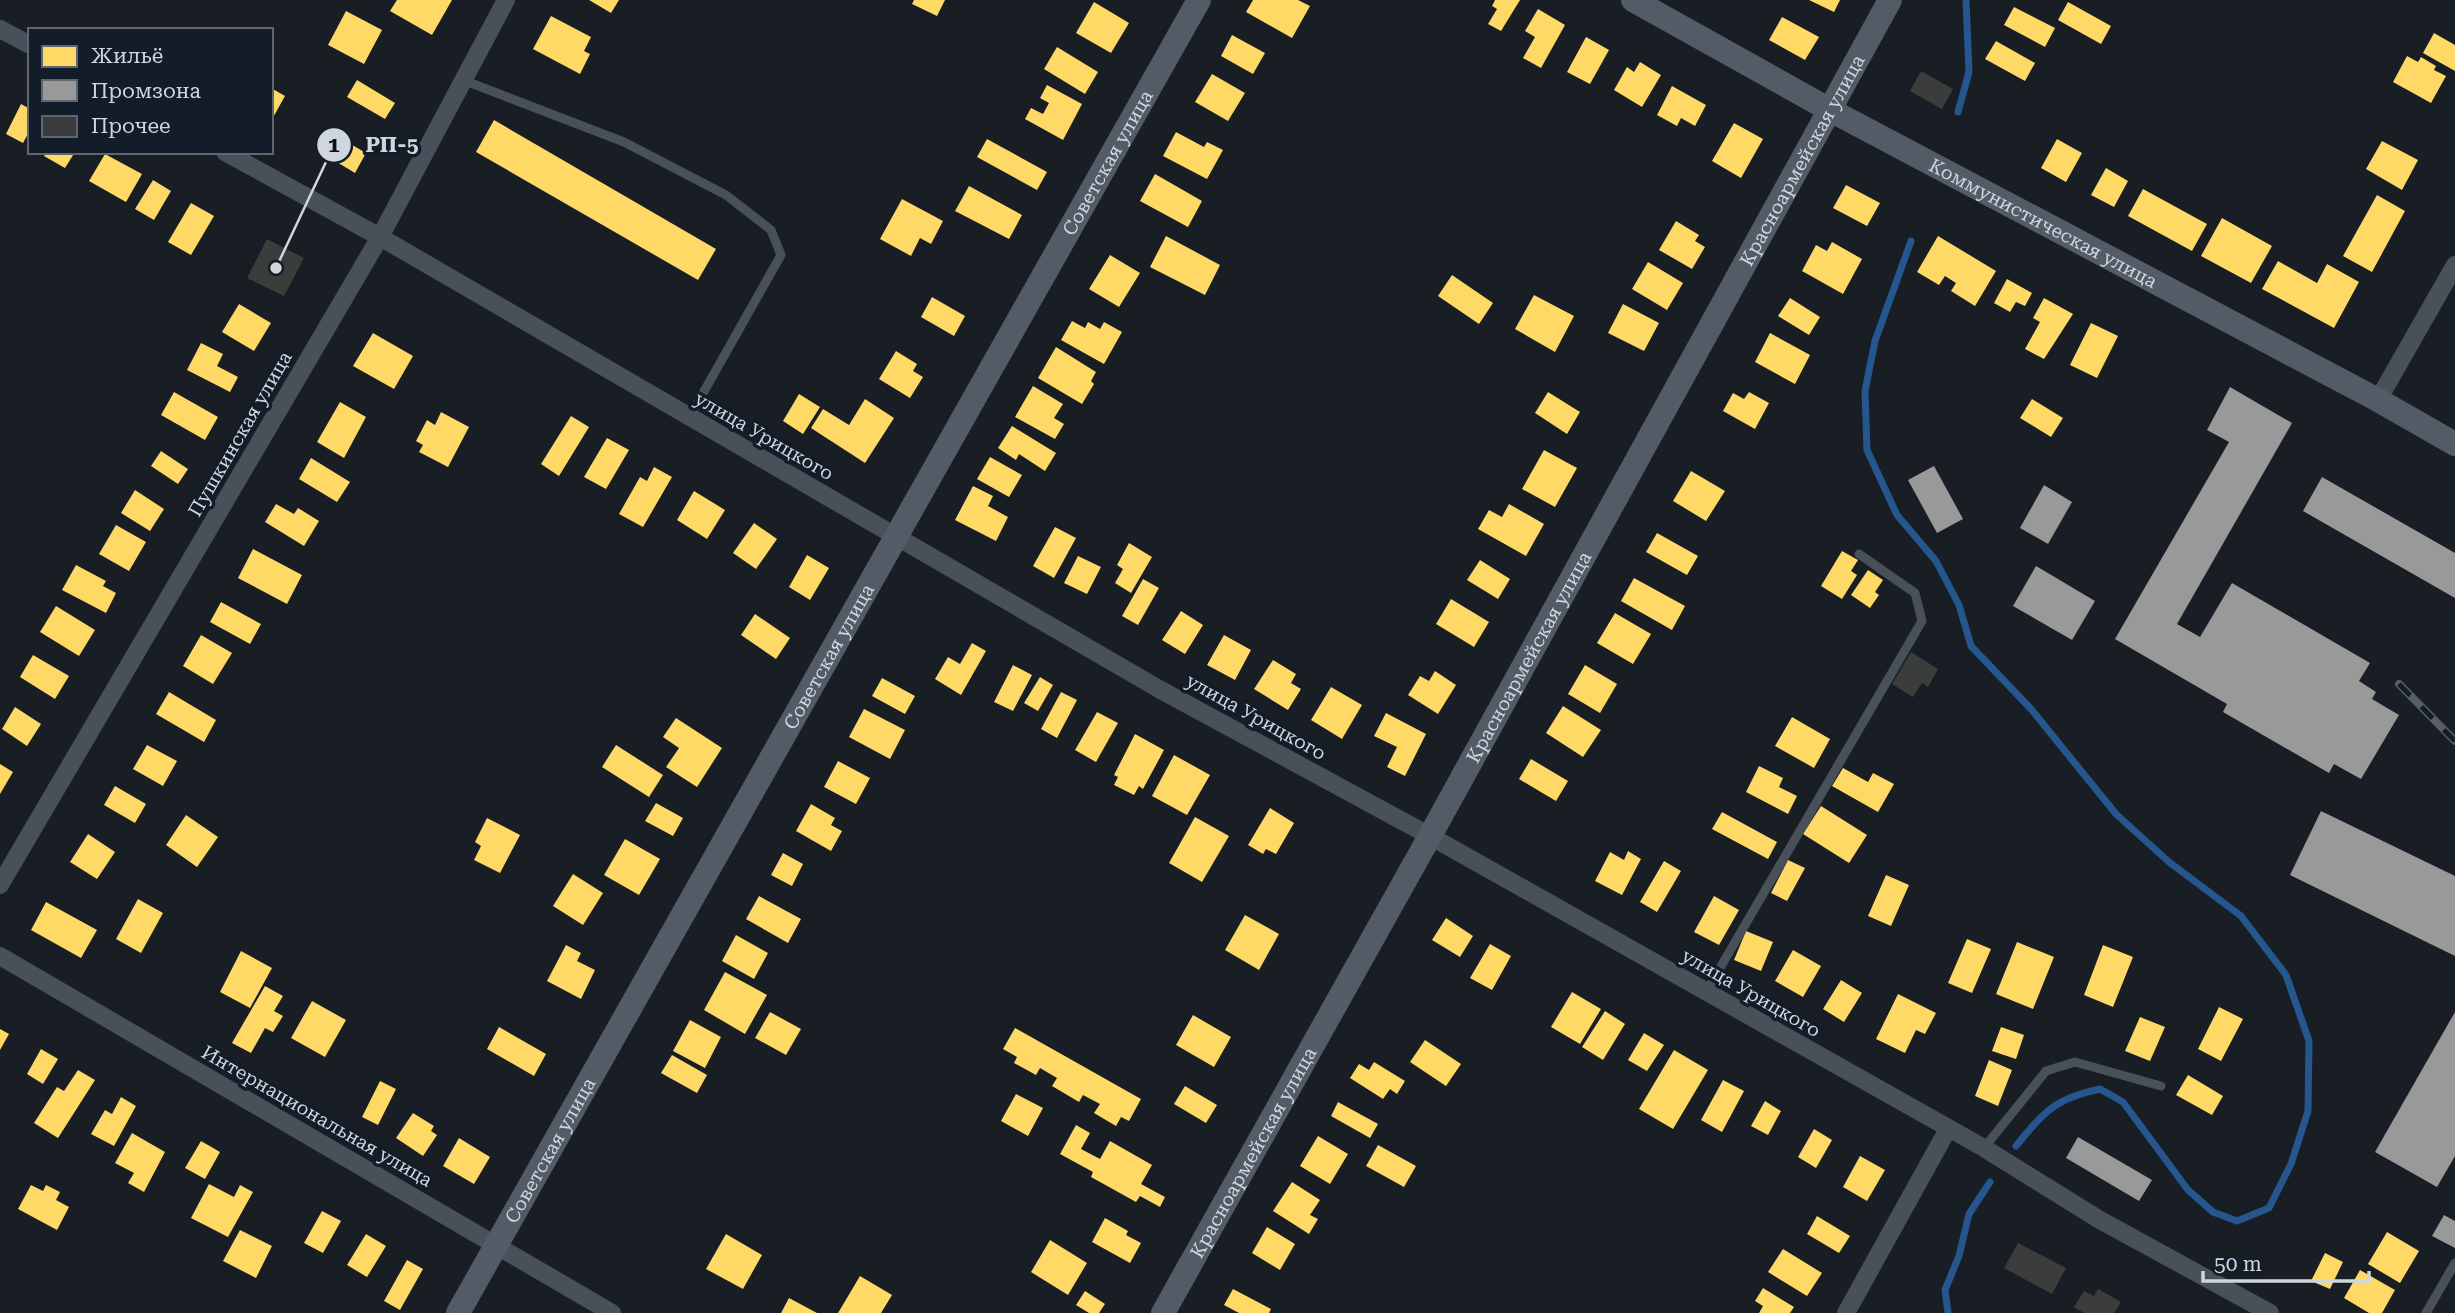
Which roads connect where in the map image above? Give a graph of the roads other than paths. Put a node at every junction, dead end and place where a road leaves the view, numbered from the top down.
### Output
1 (506, 0) edge
2 (1199, 0) edge
3 (1633, 0) edge
4 (1890, 0) edge
5 (0, 29) edge
6 (28, 44) edge
7 (463, 80) junction
8 (1830, 110) junction
9 (229, 154) edge
10 (380, 237) junction
11 (2455, 265) edge
12 (2378, 400) junction
13 (689, 418) junction
14 (2455, 444) edge
15 (897, 537) junction
16 (1859, 554) dead end
17 (1430, 836) junction
18 (0, 885) edge
19 (0, 956) edge
20 (1706, 992) junction
21 (2161, 1086) dead end
22 (1948, 1129) junction
23 (1984, 1148) junction
24 (497, 1245) junction
25 (2455, 1263) edge
26 (458, 1313) edge
27 (612, 1313) edge
28 (1163, 1313) edge
29 (1846, 1313) edge
30 (2270, 1313) edge
31 (2426, 1313) edge

1 - 7 street, Пушкинская улица
2 - 15 street, Советская улица
3 - 8 street, Коммунистическая улица
4 - 8 street, Красноармейская улица
5 - 6 street
7 - 10 street, Пушкинская улица
7 - 13 lane
8 - 12 street, Коммунистическая улица
8 - 17 street, Красноармейская улица
9 - 10 street, улица Урицкого
10 - 13 street, улица Урицкого
10 - 18 street, Пушкинская улица
11 - 12 street
12 - 14 street, Коммунистическая улица
13 - 15 street, улица Урицкого
15 - 17 street, улица Урицкого
15 - 24 street, Советская улица
16 - 20 lane
17 - 20 street, улица Урицкого
17 - 28 street, Красноармейская улица
19 - 24 street, Интернациональная улица
20 - 22 street, улица Урицкого
21 - 23 lane
22 - 23 street, улица Урицкого
22 - 29 street
23 - 30 street, улица Урицкого
24 - 26 street, Советская улица
24 - 27 street, Интернациональная улица
25 - 31 lane

